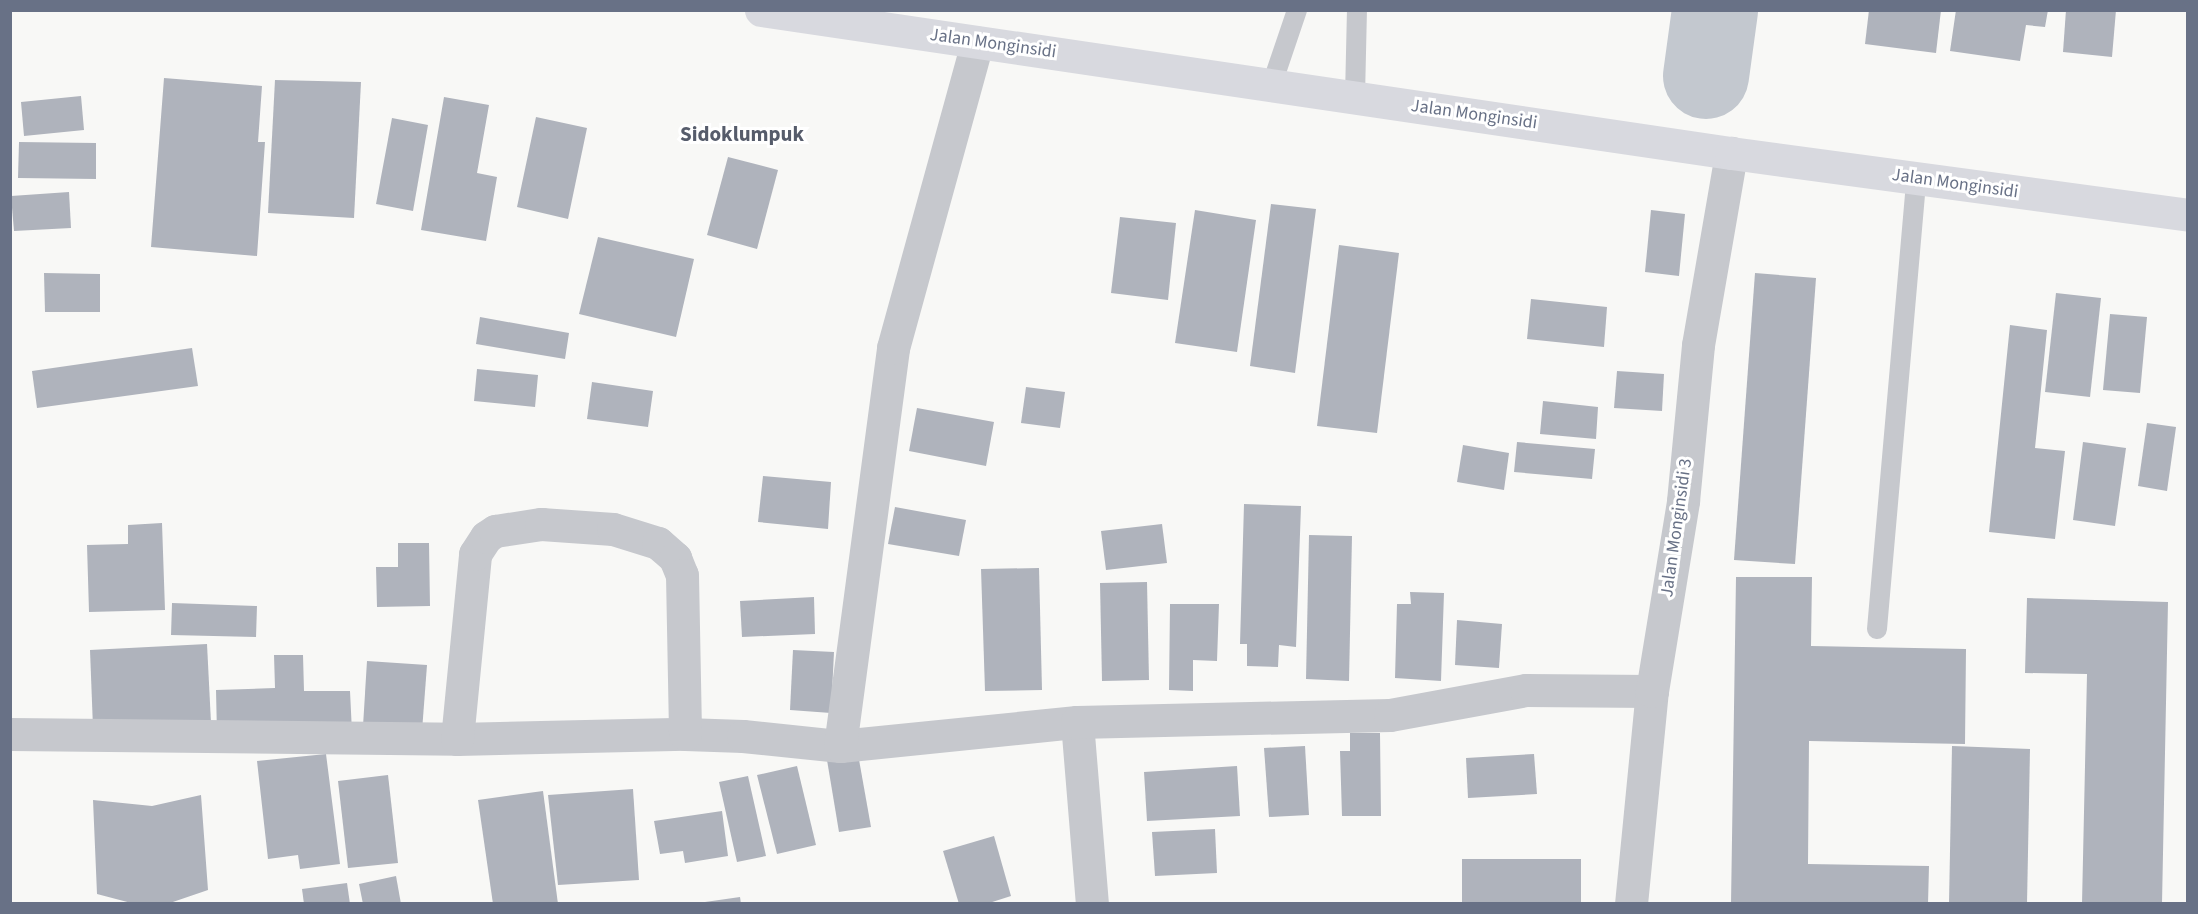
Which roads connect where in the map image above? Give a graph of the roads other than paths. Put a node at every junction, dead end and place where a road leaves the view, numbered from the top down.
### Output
1 (761, 10) edge
2 (1297, 10) edge
3 (1357, 10) edge
4 (977, 42) junction
5 (1272, 84) junction
6 (1355, 97) junction
7 (1731, 153) junction
8 (1916, 179) junction
9 (2187, 215) edge
10 (1877, 629) dead end
11 (1652, 691) junction
12 (1077, 722) junction
13 (10, 734) edge
14 (685, 734) junction
15 (457, 739) junction
16 (840, 746) junction
17 (1092, 903) edge
18 (1630, 903) edge

1 - 4 main road, Jalan Monginsidi
2 - 5 lane
3 - 6 lane
4 - 5 main road, Jalan Monginsidi
4 - 16 street
5 - 6 main road, Jalan Monginsidi
6 - 7 main road, Jalan Monginsidi
7 - 8 main road, Jalan Monginsidi
7 - 11 street, Jalan Monginsidi 3
8 - 9 main road, Jalan Monginsidi
8 - 10 lane
11 - 12 street
11 - 18 street, Jalan Monginsidi 3
12 - 16 street
12 - 17 street
13 - 15 street
14 - 15 street
14 - 15 street
14 - 16 street

